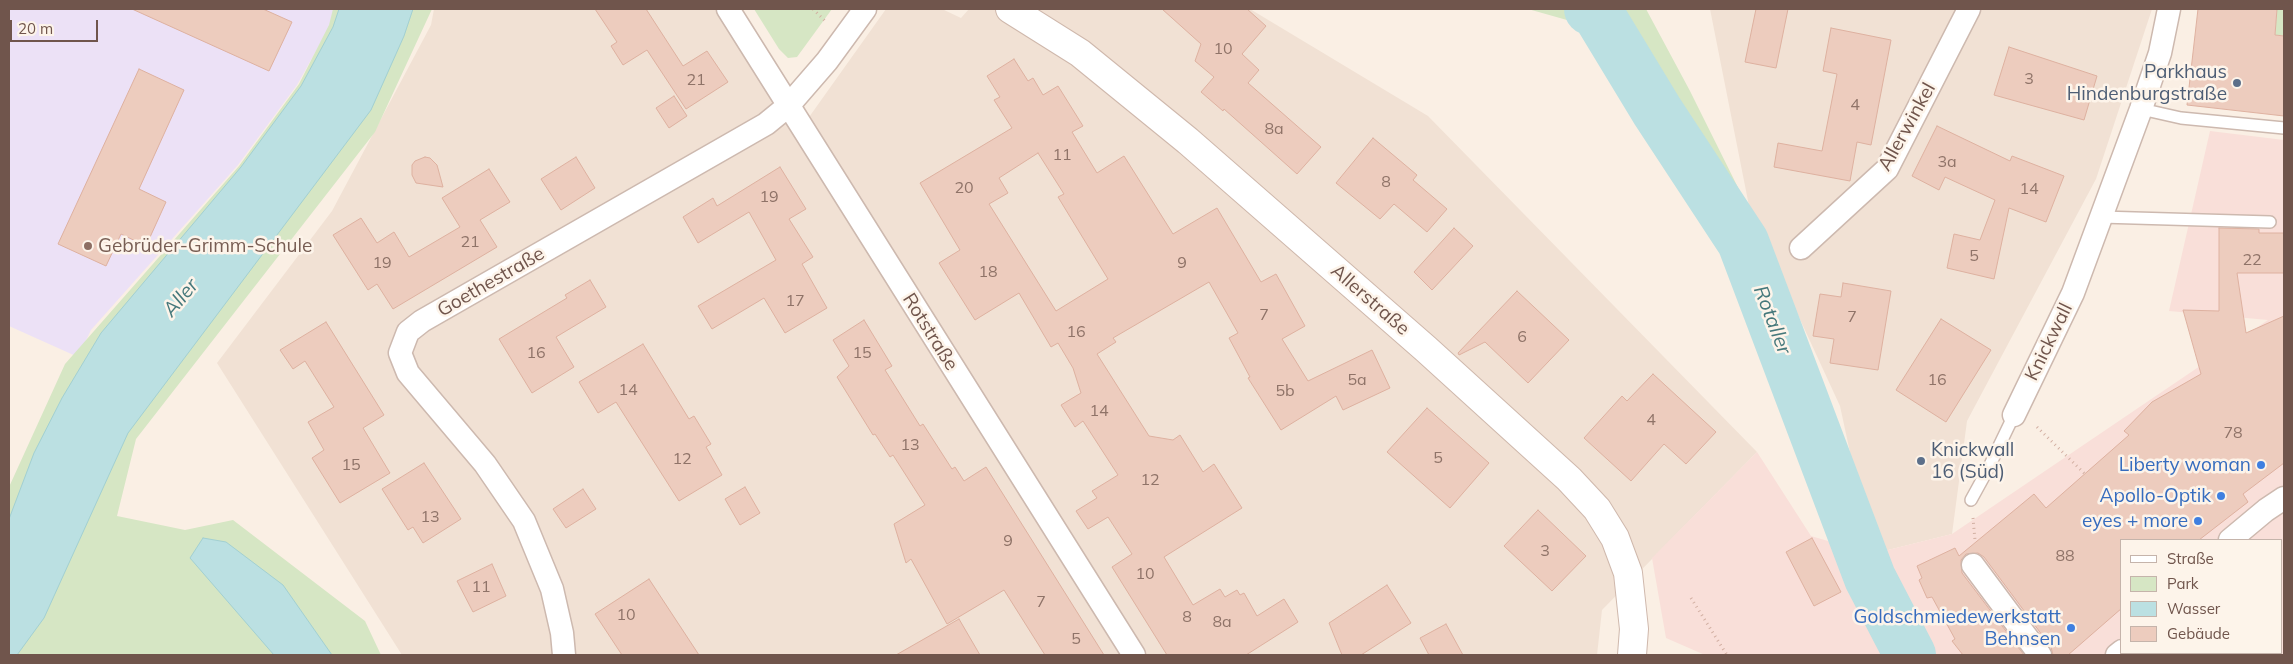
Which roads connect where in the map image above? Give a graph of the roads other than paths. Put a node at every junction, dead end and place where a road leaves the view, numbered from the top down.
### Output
1 (728, 9) edge
2 (865, 9) edge
3 (1010, 9) edge
4 (1969, 9) edge
5 (2169, 9) edge
6 (788, 106) junction
7 (2141, 109) junction
8 (2284, 128) edge
9 (2101, 217) junction
10 (2270, 222) dead end
11 (1801, 248) dead end
12 (2014, 415) joint
13 (2284, 498) edge
14 (1971, 500) road end
15 (2231, 539) edge
16 (1973, 565) road end
17 (564, 655) edge
18 (1134, 655) edge
19 (1632, 655) edge
20 (2040, 655) edge

1 - 6 street, Rotstraße
2 - 6 street, Goethestraße
3 - 19 street, Allerstraße
4 - 11 street, Allerwinkel
5 - 7 street, Knickwall
6 - 17 street, Goethestraße
6 - 18 street, Rotstraße
7 - 8 lane
7 - 9 street, Knickwall
9 - 10 lane
9 - 12 street, Knickwall
12 - 14 lane, Knickwall
13 - 15 street
16 - 20 street

